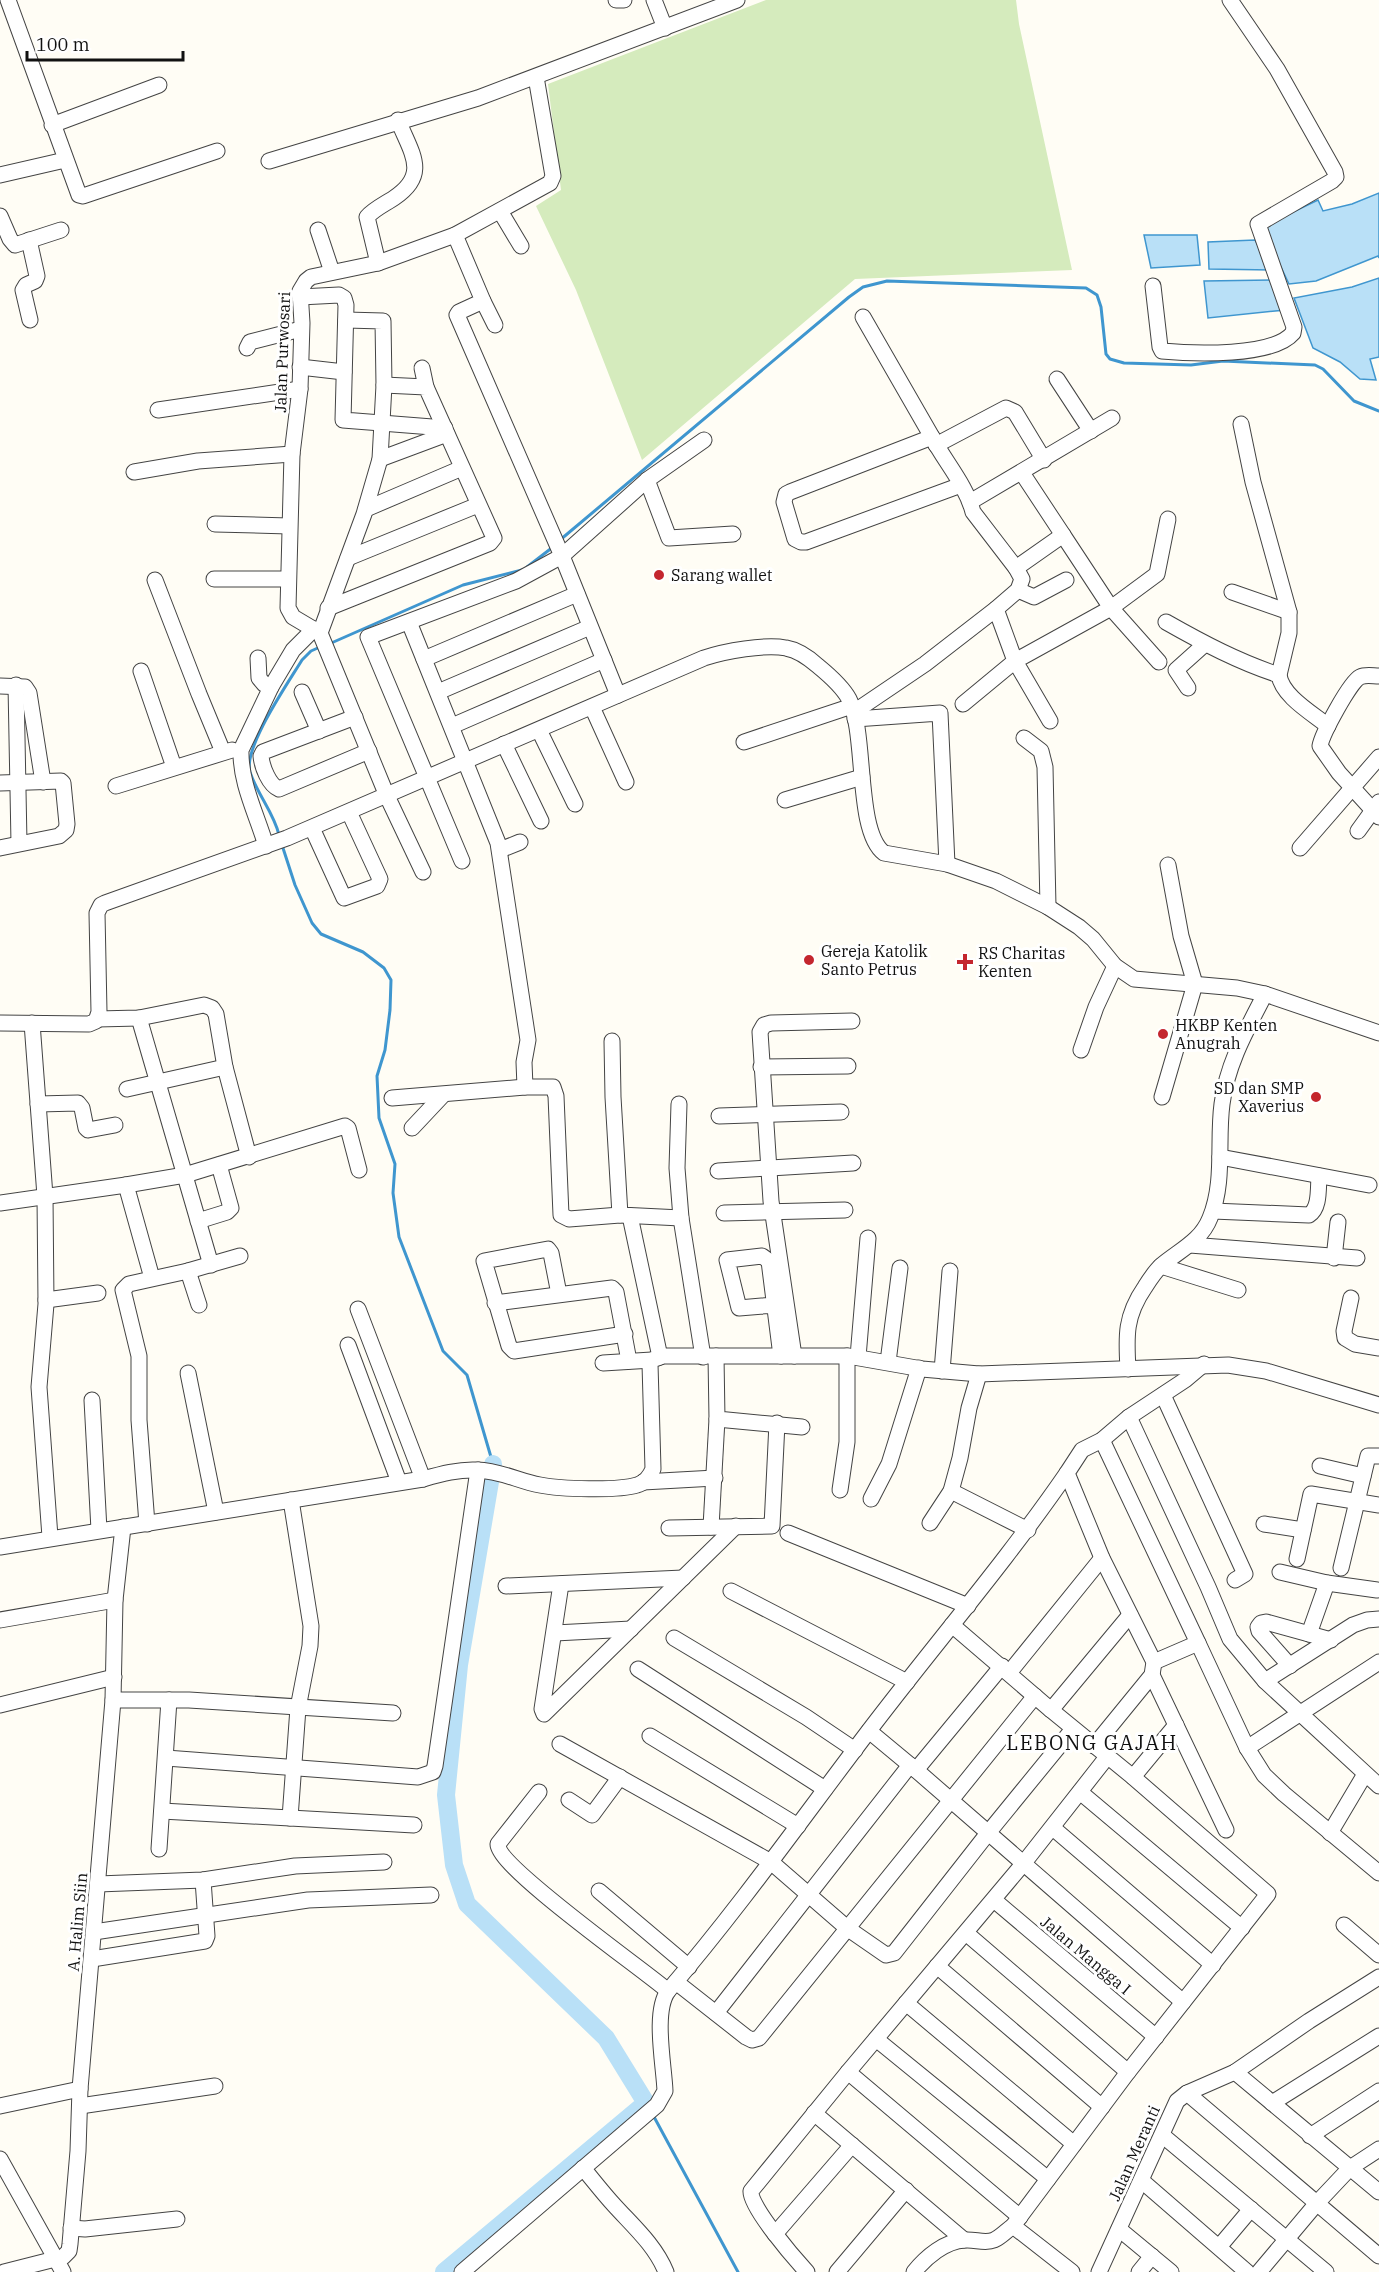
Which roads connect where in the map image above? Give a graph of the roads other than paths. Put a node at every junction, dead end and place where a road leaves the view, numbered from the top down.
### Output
1 (8, 0) edge
2 (616, 0) edge
3 (624, 0) edge
4 (654, 0) edge
5 (737, 0) edge
6 (1230, 0) edge
7 (665, 28) junction
8 (536, 77) junction
9 (159, 85) dead end
10 (398, 120) junction
11 (52, 125) junction
12 (218, 151) dead end
13 (65, 160) junction
14 (269, 161) dead end
15 (0, 175) edge
16 (500, 211) junction
17 (0, 216) edge
18 (61, 230) dead end
19 (318, 230) dead end
20 (455, 236) junction
21 (29, 240) junction
22 (521, 246) dead end
23 (378, 263) junction
24 (332, 272) junction
25 (1153, 286) dead end
26 (300, 297) junction
27 (483, 301) junction
28 (863, 317) dead end
29 (30, 320) dead end
30 (346, 320) junction
31 (495, 325) dead end
32 (301, 329) junction
33 (247, 348) dead end
34 (300, 367) junction
35 (422, 368) dead end
36 (344, 372) junction
37 (1057, 379) dead end
38 (384, 385) junction
39 (426, 387) junction
40 (300, 389) junction
41 (158, 410) dead end
42 (1112, 418) dead end
43 (382, 423) junction
44 (1241, 424) dead end
45 (446, 431) junction
46 (1091, 431) junction
47 (704, 440) dead end
48 (934, 441) junction
49 (292, 454) junction
50 (380, 459) junction
51 (1044, 460) junction
52 (462, 468) junction
53 (134, 472) dead end
54 (1022, 473) junction
55 (647, 480) junction
56 (961, 485) junction
57 (970, 502) junction
58 (478, 505) junction
59 (366, 509) junction
60 (1168, 519) dead end
61 (215, 524) dead end
62 (289, 526) junction
63 (732, 534) dead end
64 (1063, 534) junction
65 (561, 554) junction
66 (348, 558) junction
67 (1016, 568) junction
68 (214, 579) dead end
69 (287, 579) junction
70 (155, 580) dead end
71 (1066, 580) dead end
72 (1018, 590) junction
73 (1232, 592) dead end
74 (577, 594) junction
75 (328, 608) junction
76 (1111, 608) junction
77 (996, 609) junction
78 (1289, 612) junction
79 (409, 622) junction
80 (1167, 622) dead end
81 (590, 627) junction
82 (319, 633) junction
83 (1205, 644) junction
84 (258, 658) dead end
85 (423, 659) junction
86 (604, 660) junction
87 (1016, 661) junction
88 (1159, 662) dead end
89 (141, 671) dead end
90 (1279, 675) junction
91 (1379, 676) edge
92 (16, 685) junction
93 (0, 686) edge
94 (271, 687) junction
95 (1188, 688) dead end
96 (302, 692) dead end
97 (438, 692) junction
98 (618, 695) junction
99 (963, 704) dead end
100 (592, 707) junction
101 (854, 712) junction
102 (355, 717) junction
103 (1050, 721) dead end
104 (452, 726) junction
105 (1328, 726) junction
106 (539, 730) junction
107 (319, 731) junction
108 (1024, 738) dead end
109 (744, 742) dead end
110 (504, 744) junction
111 (369, 751) junction
112 (224, 752) junction
113 (249, 757) junction
114 (1379, 757) edge
115 (465, 761) junction
116 (174, 767) junction
117 (862, 777) junction
118 (426, 778) junction
119 (19, 782) junction
120 (43, 782) junction
121 (626, 782) dead end
122 (0, 783) edge
123 (116, 786) dead end
124 (1351, 787) junction
125 (387, 796) junction
126 (785, 800) dead end
127 (575, 804) dead end
128 (1377, 810) edge
129 (349, 812) junction
130 (541, 821) dead end
131 (312, 828) junction
132 (1358, 831) dead end
133 (520, 842) dead end
134 (19, 843) junction
135 (268, 846) junction
136 (0, 848) edge
137 (1300, 848) dead end
138 (500, 850) junction
139 (462, 861) dead end
140 (947, 864) junction
141 (1168, 865) dead end
142 (423, 873) dead end
143 (1048, 907) junction
144 (1115, 966) junction
145 (1195, 984) junction
146 (1265, 994) junction
147 (139, 1018) junction
148 (97, 1019) junction
149 (852, 1021) dead end
150 (0, 1023) edge
151 (32, 1023) junction
152 (1379, 1033) edge
153 (612, 1041) dead end
154 (1081, 1050) dead end
155 (848, 1066) dead end
156 (225, 1067) junction
157 (761, 1067) junction
158 (157, 1081) junction
159 (525, 1087) junction
160 (127, 1089) dead end
161 (444, 1095) junction
162 (1161, 1097) dead end
163 (392, 1098) dead end
164 (38, 1104) junction
165 (679, 1104) dead end
166 (841, 1112) dead end
167 (765, 1114) junction
168 (719, 1116) dead end
169 (114, 1125) dead end
170 (412, 1128) dead end
171 (249, 1157) junction
172 (1220, 1157) junction
173 (853, 1163) dead end
174 (219, 1166) junction
175 (769, 1167) junction
176 (359, 1170) dead end
177 (718, 1171) dead end
178 (184, 1175) junction
179 (1319, 1176) junction
180 (126, 1185) junction
181 (1369, 1185) dead end
182 (45, 1196) junction
183 (0, 1203) edge
184 (845, 1210) dead end
185 (1213, 1211) junction
186 (724, 1213) dead end
187 (773, 1213) junction
188 (625, 1216) junction
189 (681, 1218) junction
190 (198, 1221) junction
191 (1338, 1222) dead end
192 (868, 1238) dead end
193 (1190, 1245) junction
194 (240, 1256) dead end
195 (1334, 1258) junction
196 (1357, 1258) dead end
197 (211, 1265) junction
198 (1161, 1266) junction
199 (900, 1268) dead end
200 (188, 1271) junction
201 (950, 1271) dead end
202 (152, 1278) junction
203 (1239, 1290) dead end
204 (98, 1293) dead end
205 (559, 1293) junction
206 (1351, 1298) dead end
207 (46, 1300) junction
208 (495, 1303) junction
209 (199, 1305) dead end
210 (774, 1305) dead end
211 (358, 1309) dead end
212 (625, 1334) junction
213 (348, 1345) dead end
214 (1379, 1348) edge
215 (788, 1356) junction
216 (852, 1356) junction
217 (710, 1357) junction
218 (656, 1358) junction
219 (629, 1360) junction
220 (888, 1362) junction
221 (603, 1363) dead end
222 (1204, 1365) junction
223 (919, 1368) junction
224 (1128, 1370) junction
225 (942, 1371) junction
226 (188, 1373) dead end
227 (979, 1374) junction
228 (1163, 1395) junction
229 (92, 1400) dead end
230 (1379, 1404) edge
231 (1129, 1417) junction
232 (717, 1419) junction
233 (777, 1424) junction
234 (802, 1427) dead end
235 (1102, 1440) junction
236 (1379, 1456) edge
237 (1320, 1466) dead end
238 (478, 1470) junction
239 (1067, 1473) junction
240 (1363, 1476) junction
241 (714, 1478) junction
242 (423, 1479) junction
243 (399, 1482) junction
244 (643, 1482) junction
245 (840, 1490) dead end
246 (951, 1491) junction
247 (871, 1499) dead end
248 (291, 1500) junction
249 (1358, 1501) junction
250 (1379, 1505) edge
251 (216, 1512) junction
252 (930, 1523) dead end
253 (147, 1524) junction
254 (1264, 1524) dead end
255 (736, 1526) junction
256 (123, 1527) junction
257 (711, 1527) junction
258 (669, 1528) dead end
259 (99, 1530) junction
260 (1028, 1530) junction
261 (1303, 1530) junction
262 (788, 1533) dead end
263 (50, 1538) junction
264 (0, 1547) edge
265 (1102, 1558) junction
266 (1297, 1558) dead end
267 (1341, 1568) dead end
268 (1280, 1572) dead end
269 (683, 1578) junction
270 (1235, 1580) dead end
271 (1327, 1583) junction
272 (561, 1584) junction
273 (506, 1586) dead end
274 (1377, 1590) dead end
275 (731, 1591) dead end
276 (115, 1600) junction
277 (968, 1606) junction
278 (1130, 1615) junction
279 (1379, 1619) edge
280 (0, 1620) edge
281 (952, 1625) junction
282 (631, 1629) junction
283 (555, 1633) junction
284 (1309, 1634) junction
285 (674, 1638) dead end
286 (1331, 1640) junction
287 (1198, 1643) junction
288 (1379, 1662) edge
289 (1290, 1666) junction
290 (638, 1669) dead end
291 (1153, 1669) junction
292 (1006, 1670) junction
293 (114, 1677) junction
294 (1265, 1681) junction
295 (907, 1682) junction
296 (1035, 1696) junction
297 (113, 1700) junction
298 (169, 1700) junction
299 (0, 1705) edge
300 (298, 1708) junction
301 (1051, 1710) junction
302 (393, 1713) dead end
303 (1300, 1713) junction
304 (1176, 1725) junction
305 (1073, 1729) junction
306 (869, 1731) junction
307 (650, 1736) dead end
308 (560, 1744) dead end
309 (1094, 1746) junction
310 (1247, 1748) junction
311 (855, 1750) junction
312 (1107, 1757) junction
313 (166, 1758) junction
314 (293, 1767) junction
315 (913, 1767) junction
316 (1365, 1774) junction
317 (620, 1777) junction
318 (1133, 1777) junction
319 (1379, 1786) edge
320 (825, 1788) junction
321 (539, 1792) dead end
322 (1080, 1792) junction
323 (950, 1799) junction
324 (568, 1800) dead end
325 (162, 1811) junction
326 (290, 1818) junction
327 (414, 1825) dead end
328 (798, 1826) junction
329 (1053, 1828) junction
330 (1226, 1830) dead end
331 (988, 1833) junction
332 (1330, 1833) junction
333 (159, 1849) dead end
334 (384, 1862) dead end
335 (771, 1862) junction
336 (1023, 1864) junction
337 (1379, 1873) edge
338 (202, 1880) junction
339 (98, 1884) junction
340 (599, 1891) dead end
341 (431, 1895) dead end
342 (808, 1895) junction
343 (994, 1900) junction
344 (205, 1914) junction
345 (1344, 1924) dead end
346 (847, 1928) junction
347 (1242, 1928) junction
348 (94, 1932) junction
349 (966, 1933) junction
350 (1379, 1955) edge
351 (92, 1959) junction
352 (1213, 1965) junction
353 (937, 1966) junction
354 (689, 1967) junction
355 (1379, 1977) edge
356 (672, 1987) junction
357 (1183, 2002) junction
358 (906, 2003) junction
359 (716, 2013) junction
360 (1379, 2036) edge
361 (1156, 2037) junction
362 (876, 2039) junction
363 (848, 2072) junction
364 (1128, 2072) junction
365 (1235, 2072) junction
366 (216, 2086) dead end
367 (80, 2089) junction
368 (1379, 2091) edge
369 (1187, 2093) junction
370 (1272, 2103) junction
371 (0, 2106) edge
372 (80, 2106) junction
373 (1102, 2107) junction
374 (814, 2113) junction
375 (1162, 2134) junction
376 (1310, 2136) junction
377 (1074, 2144) junction
378 (852, 2145) junction
379 (1379, 2149) edge
380 (0, 2159) edge
381 (583, 2168) junction
382 (1350, 2168) junction
383 (1048, 2179) junction
384 (1142, 2181) junction
385 (906, 2190) junction
386 (1379, 2192) edge
387 (1317, 2203) junction
388 (1251, 2209) junction
389 (177, 2219) dead end
390 (1017, 2221) junction
391 (78, 2229) junction
392 (1119, 2229) junction
393 (776, 2234) junction
394 (1288, 2239) junction
395 (964, 2240) junction
396 (1219, 2247) junction
397 (1152, 2256) junction
398 (1379, 2256) edge
399 (59, 2266) edge
400 (664, 2266) edge
401 (1102, 2270) edge
402 (4, 2272) edge
403 (462, 2272) edge
404 (807, 2272) edge
405 (837, 2272) edge
406 (914, 2272) edge
407 (1072, 2272) edge
408 (1139, 2272) edge
409 (1171, 2272) edge
410 (1247, 2272) edge
411 (1260, 2272) edge
412 (1326, 2272) edge

1 - 11 street
2 - 3 street
4 - 7 street
5 - 7 street
6 - 25 street
7 - 8 street
8 - 10 street
8 - 16 street, Jalan Purwosari
9 - 11 street
10 - 14 street
10 - 23 street
11 - 13 street
12 - 13 street
13 - 15 street
16 - 20 street, Jalan Purwosari
16 - 22 street
17 - 21 street
18 - 21 street
19 - 24 street
20 - 23 street, Jalan Purwosari
20 - 27 street
21 - 29 street
23 - 24 street, Jalan Purwosari
24 - 26 street, Jalan Purwosari
26 - 30 street
26 - 32 street, Jalan Purwosari
27 - 31 street
27 - 65 street
28 - 48 street
30 - 36 street
30 - 38 street
32 - 33 street
32 - 34 street, Jalan Purwosari
34 - 36 street
34 - 40 street, Jalan Purwosari
35 - 39 street
36 - 43 street
37 - 46 street
38 - 39 street
38 - 43 street
39 - 45 street
40 - 41 street
40 - 49 street, Jalan Purwosari
42 - 46 street
43 - 45 street
43 - 50 street
44 - 78 street
45 - 50 street
45 - 52 street
46 - 51 street
47 - 55 street
48 - 51 street
48 - 56 street
48 - 56 street
49 - 53 street
49 - 62 street, Jalan Purwosari
50 - 59 street
51 - 54 street
52 - 58 street
52 - 59 street
54 - 57 street
54 - 64 street
55 - 63 street
55 - 65 street
56 - 57 street
57 - 67 street
58 - 66 street
58 - 75 street
59 - 66 street
60 - 76 street
61 - 62 street
62 - 69 street, Jalan Purwosari
64 - 67 street
64 - 76 street
65 - 74 street
65 - 79 street
66 - 75 street
67 - 72 street
68 - 69 street
69 - 82 street, Jalan Purwosari
70 - 112 street
71 - 72 street
72 - 77 street
73 - 78 street
74 - 81 street
74 - 85 street
75 - 82 street
76 - 87 street
76 - 88 street
77 - 87 street
77 - 101 street
78 - 90 street
79 - 85 street
79 - 118 street
80 - 83 street
81 - 86 street
81 - 97 street
82 - 94 street
82 - 102 street
83 - 90 street
83 - 95 street
84 - 94 street
85 - 97 street
86 - 98 street
86 - 104 street
87 - 99 street
87 - 103 street
89 - 116 street
90 - 105 street
91 - 105 street
92 - 93 street
92 - 119 street
92 - 120 street
94 - 113 street
96 - 107 street
97 - 104 street
98 - 100 street
98 - 101 street
100 - 106 street
100 - 121 street
101 - 109 street
101 - 117 street
101 - 140 street
102 - 107 street
102 - 111 street
104 - 115 street
105 - 124 street
106 - 110 street
106 - 127 street
107 - 113 street
108 - 143 street
110 - 115 street
110 - 130 street
111 - 113 street
111 - 125 street
112 - 113 street
112 - 116 street
113 - 135 street
114 - 124 street
115 - 118 street
115 - 138 street
116 - 123 street
117 - 126 street
117 - 140 street
118 - 125 street
118 - 139 street
119 - 120 street
119 - 122 street
119 - 134 street
120 - 134 street
124 - 128 street
124 - 137 street
125 - 129 street
125 - 142 street
128 - 132 street
129 - 131 street
129 - 131 street
131 - 135 street
133 - 138 street
134 - 136 street
135 - 148 street
138 - 159 street
140 - 143 street
141 - 145 street
143 - 144 street
144 - 145 street
144 - 154 street
145 - 146 street
145 - 162 street
146 - 152 street
146 - 172 street
147 - 148 street
147 - 156 street
147 - 158 street
148 - 151 street
149 - 157 street
150 - 151 street
151 - 164 street
153 - 188 street
155 - 157 street
156 - 158 street
156 - 171 street
157 - 167 street
158 - 160 street
158 - 178 street
159 - 161 street
159 - 188 street
161 - 163 street
161 - 170 street
164 - 169 street
164 - 182 street
165 - 189 street
166 - 167 street
167 - 168 street
167 - 175 street
171 - 174 street
171 - 176 street
172 - 179 street
172 - 185 street
173 - 175 street
174 - 178 street
174 - 190 street
175 - 177 street
175 - 187 street
178 - 180 street
178 - 190 street
179 - 181 street
179 - 185 street
180 - 182 street
180 - 202 street
182 - 183 street
182 - 207 street
184 - 187 street
185 - 193 street
186 - 187 street
187 - 215 street
188 - 189 street
188 - 218 street
189 - 217 street
190 - 197 street
191 - 195 street
192 - 216 street
193 - 195 street
193 - 198 street
194 - 197 street
195 - 196 street
197 - 200 street
198 - 203 street
198 - 224 street
199 - 220 street
200 - 202 street
200 - 209 street
201 - 225 street
202 - 253 street
204 - 207 street
205 - 208 street
205 - 208 street
205 - 212 street
206 - 214 street
207 - 263 street
208 - 212 street
210 - 215 street
211 - 242 street
212 - 219 street
213 - 243 street
215 - 216 street
215 - 217 street
216 - 220 street
216 - 245 street
217 - 218 street
217 - 232 street
218 - 219 street
218 - 244 street
219 - 221 street
220 - 223 street
222 - 224 street
222 - 228 street
222 - 230 street
223 - 225 street
223 - 247 street
224 - 227 street
225 - 227 street
226 - 251 street
227 - 246 street
228 - 231 street
228 - 270 street
229 - 259 street
231 - 235 street
231 - 294 street
232 - 233 street
232 - 241 street
233 - 234 street
233 - 255 street
235 - 239 street
235 - 287 street
236 - 240 street
237 - 240 street
238 - 242 street
238 - 244 street
238 - 314 street
239 - 260 street
239 - 265 street
240 - 249 street
241 - 244 street
241 - 257 street
242 - 243 street
243 - 248 street
246 - 252 street
246 - 260 street
248 - 251 street
248 - 300 street
249 - 250 street
249 - 261 street
249 - 267 street
251 - 253 street
253 - 256 street
254 - 261 street
255 - 257 street
255 - 269 street
256 - 259 street
256 - 276 street, A. Halim Siin
257 - 258 street
259 - 263 street
260 - 277 street
261 - 266 street
262 - 277 street
263 - 264 street
265 - 278 street
265 - 292 street
268 - 271 street
269 - 272 street
269 - 282 street
271 - 274 street
271 - 284 street
272 - 273 street
272 - 283 street
275 - 295 street
276 - 280 street
276 - 293 street, A. Halim Siin
277 - 281 street
278 - 291 street
278 - 301 street
279 - 286 street
281 - 292 street
281 - 295 street
282 - 283 street
282 - 283 street
284 - 286 street
284 - 289 street
285 - 311 street
286 - 289 street
287 - 291 street
287 - 310 street
288 - 303 street
289 - 294 street
290 - 320 street
291 - 304 street
291 - 309 street
292 - 296 street
292 - 315 street
293 - 297 street, A. Halim Siin
293 - 299 street
294 - 303 street
295 - 306 street
296 - 301 street
296 - 323 street
297 - 298 street
297 - 339 street, A. Halim Siin
298 - 300 street
298 - 313 street
300 - 302 street
300 - 314 street
301 - 305 street
303 - 310 street
303 - 316 street
304 - 318 street
304 - 330 street
305 - 309 street
305 - 331 street
306 - 311 street
306 - 315 street
307 - 328 street
308 - 317 street
309 - 312 street
310 - 332 street
311 - 320 street
312 - 318 street
312 - 322 street
313 - 314 street
313 - 325 street
314 - 326 street
315 - 323 street
315 - 342 street
316 - 319 street
316 - 332 street
317 - 324 street
317 - 335 street
318 - 347 street
320 - 328 street
321 - 356 street
322 - 329 street
322 - 347 street
323 - 331 street
323 - 346 street
325 - 326 street
325 - 333 street
326 - 327 street
328 - 335 street
329 - 336 street
329 - 352 street
331 - 336 street
331 - 346 street
332 - 337 street
334 - 338 street
335 - 342 street
335 - 354 street
336 - 343 street
336 - 357 street
338 - 339 street
338 - 344 street
339 - 348 street, A. Halim Siin
340 - 354 street
341 - 344 street
342 - 346 street
342 - 359 street
343 - 349 street
343 - 361 street, Jalan Mangga I
344 - 348 street
344 - 351 street
345 - 350 street
346 - 359 street
347 - 352 street
348 - 351 street, A. Halim Siin
349 - 353 street
349 - 364 street
351 - 367 street, A. Halim Siin
352 - 357 street
353 - 358 street
353 - 373 street
354 - 356 street
355 - 365 street, Jalan Meranti
356 - 359 street
356 - 381 street
357 - 361 street
358 - 362 street
358 - 377 street
360 - 370 street
361 - 364 street
362 - 363 street
362 - 383 street
363 - 374 street
363 - 390 street
364 - 373 street
365 - 369 street, Jalan Meranti
365 - 370 street
366 - 372 street
367 - 371 street
367 - 372 street, A. Halim Siin
368 - 376 street
369 - 375 street, Jalan Meranti
369 - 387 street
370 - 376 street
372 - 391 street, A. Halim Siin
373 - 377 street
374 - 378 street
374 - 393 street
375 - 384 street, Jalan Meranti
375 - 388 street
376 - 382 street
377 - 383 street
378 - 385 street
378 - 393 street
379 - 382 street
380 - 399 street
381 - 400 street
381 - 403 street
382 - 386 street
382 - 387 street
383 - 390 street
384 - 392 street, Jalan Meranti
384 - 396 street
385 - 395 street
385 - 405 street
387 - 394 street
387 - 398 street
388 - 394 street
388 - 396 street
389 - 391 street
390 - 395 street
390 - 407 street
391 - 399 street, A. Halim Siin
392 - 397 street
392 - 401 street, Jalan Meranti
393 - 404 street
394 - 411 street
394 - 412 street
395 - 406 street
396 - 410 street
397 - 408 street
397 - 409 street
399 - 402 street

